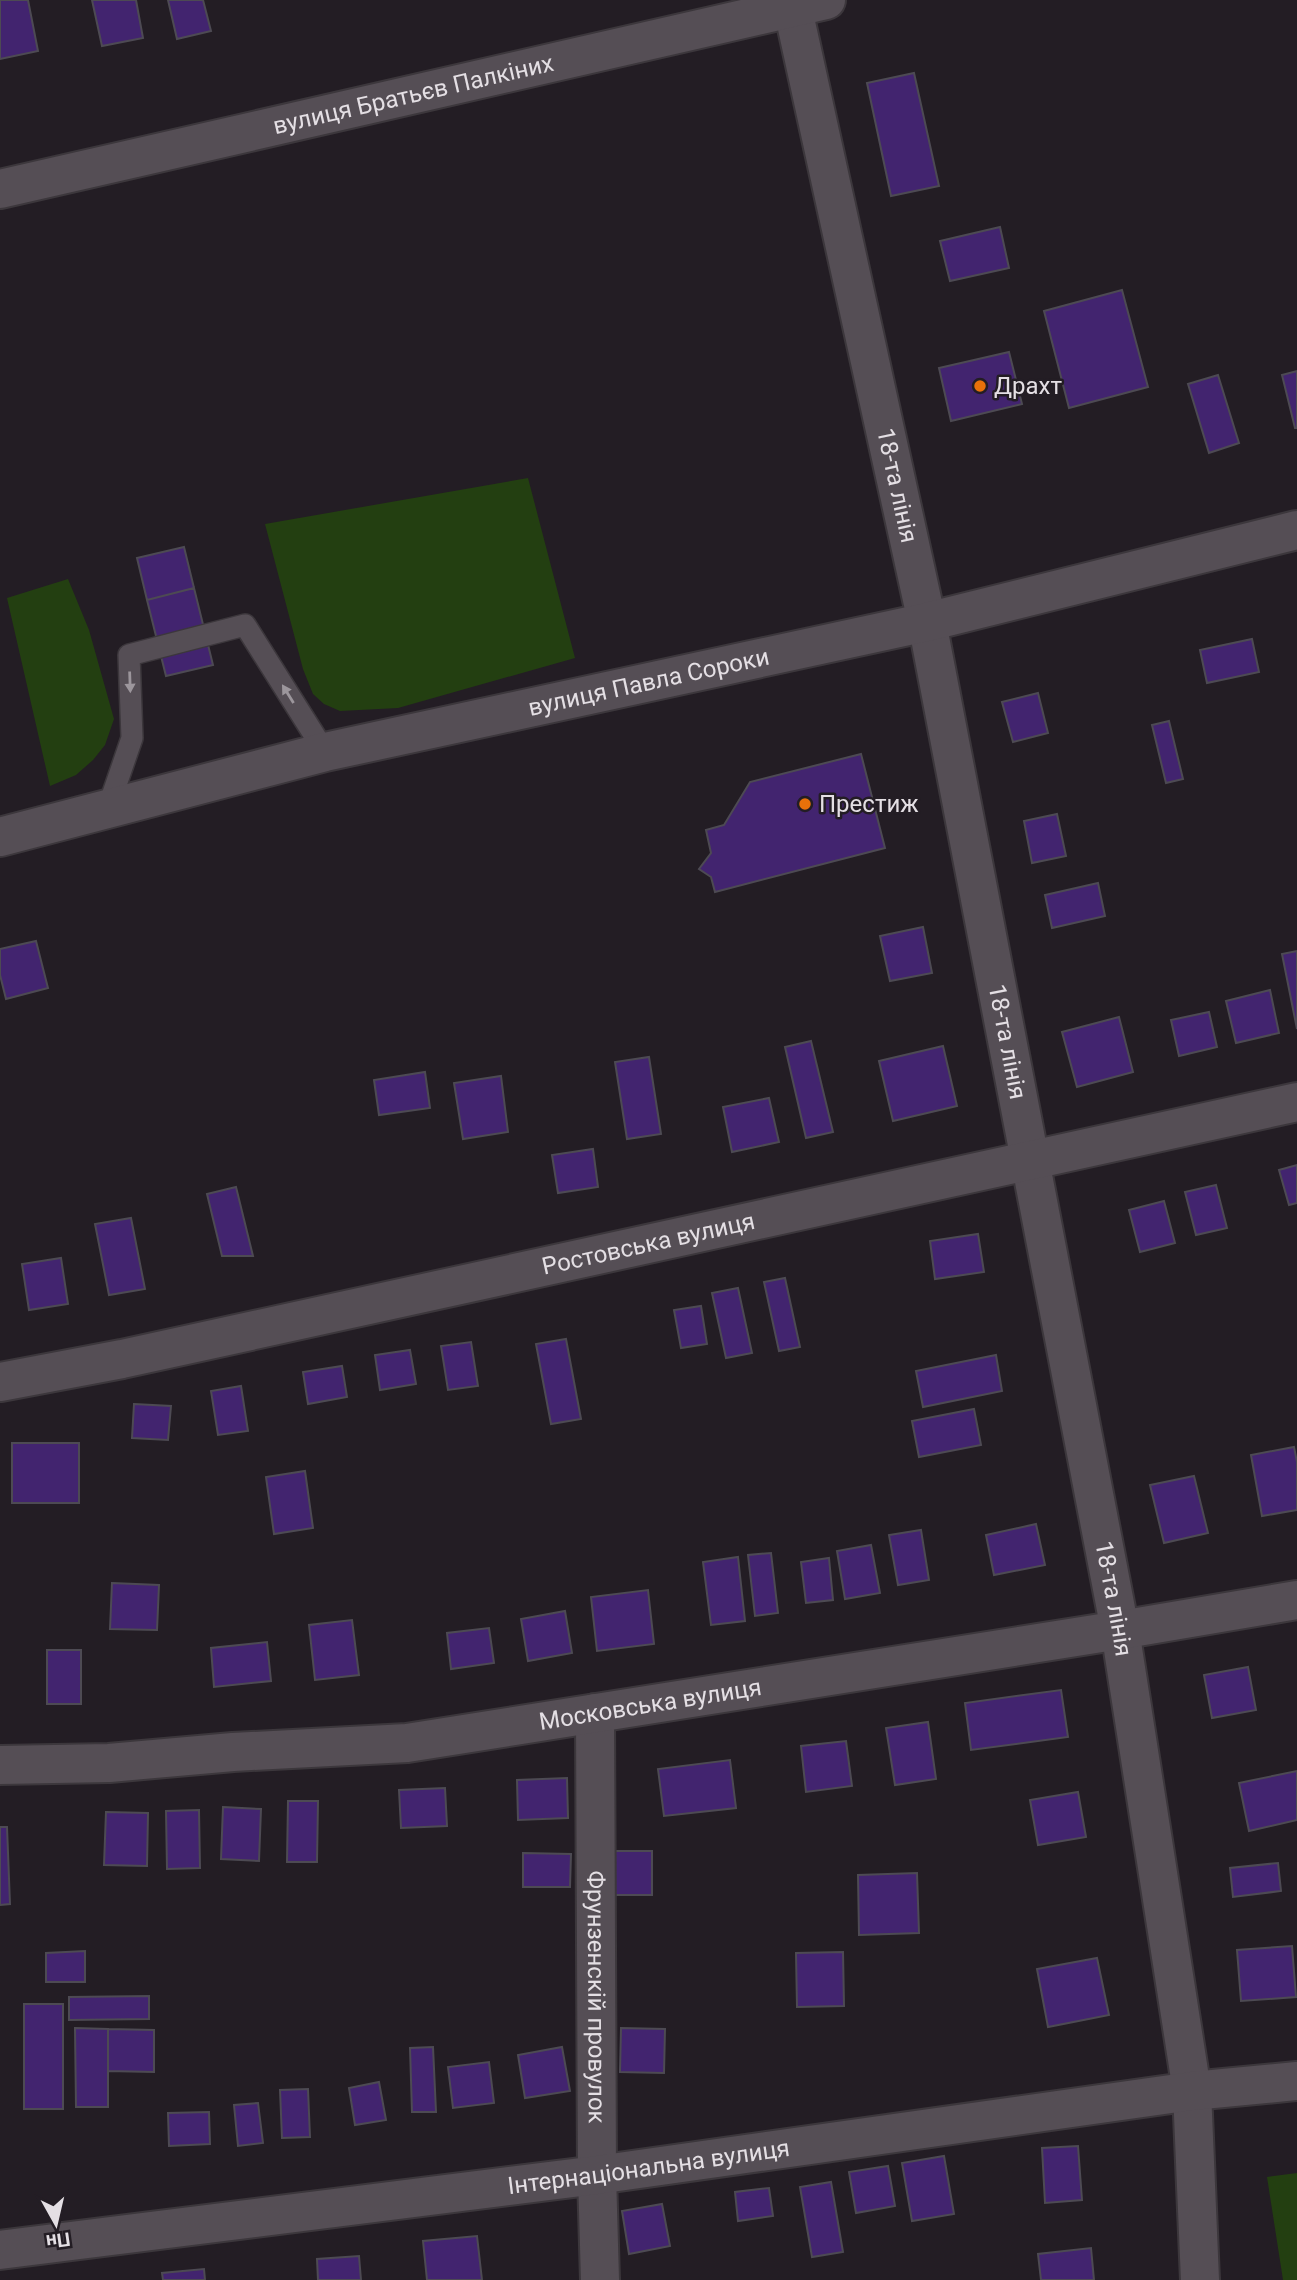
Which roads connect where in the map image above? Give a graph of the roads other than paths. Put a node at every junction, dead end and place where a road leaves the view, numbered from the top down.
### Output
1 (803, 3) edge
2 (0, 189) edge
3 (1297, 530) edge
4 (927, 622) junction
5 (325, 752) junction
6 (108, 808) junction
7 (0, 837) edge
8 (1297, 1102) edge
9 (1029, 1161) junction
10 (0, 1382) edge
11 (1297, 1600) edge
12 (1120, 1630) junction
13 (595, 1713) junction
14 (0, 1765) edge
15 (1297, 2081) edge
16 (1192, 2091) junction
17 (597, 2175) junction
18 (0, 2250) edge
19 (600, 2280) edge
20 (1200, 2280) edge

1 - 2 street, вулиця Братьєв Палкіних
1 - 4 street, 18-та лінія
3 - 4 street, вулиця Павла Сороки
4 - 5 street, вулиця Павла Сороки
4 - 9 street, 18-та лінія
5 - 6 street, вулиця Павла Сороки
5 -> 6 lane
6 - 7 street, вулиця Павла Сороки
8 - 9 street, Ростовська вулиця
9 - 10 street, Ростовська вулиця
9 - 12 street, 18-та лінія
11 - 12 street, Московська вулиця
12 - 13 street, Московська вулиця
12 - 16 street, 18-та лінія
13 - 14 street, Московська вулиця
13 - 17 street, Фрунзенскій провулок
15 - 16 street, Інтернаціональна вулиця
16 - 17 street, Інтернаціональна вулиця
16 - 20 street, 18-та лінія
17 - 18 street, Інтернаціональна вулиця
17 - 19 street, Фрунзенскій провулок

